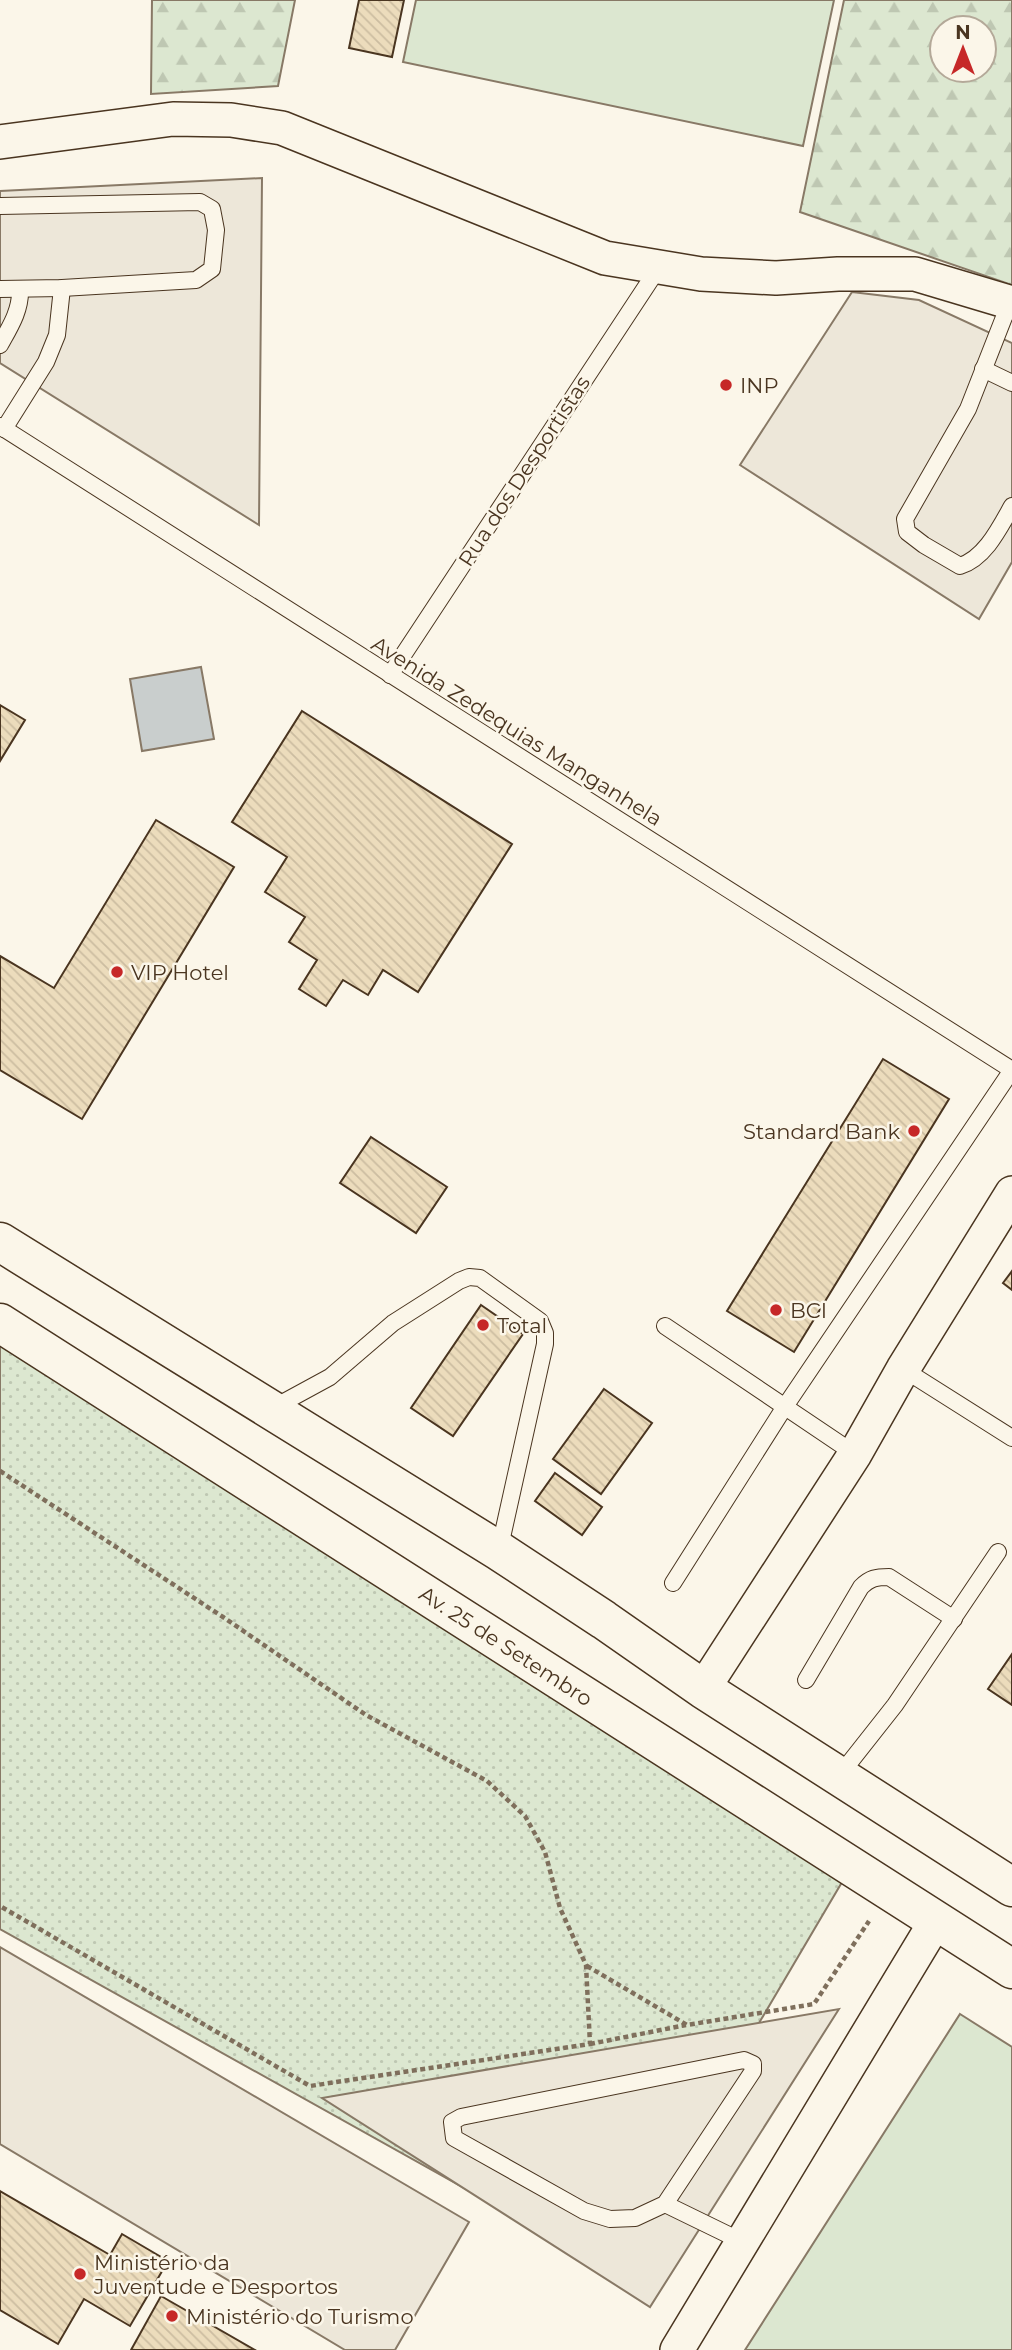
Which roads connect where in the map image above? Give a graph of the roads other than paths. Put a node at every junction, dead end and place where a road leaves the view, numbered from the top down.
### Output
1 (0, 142) edge
2 (0, 206) edge
3 (659, 267) junction
4 (62, 288) junction
5 (0, 289) edge
6 (20, 289) junction
7 (1011, 302) edge
8 (0, 345) edge
9 (983, 369) junction
10 (1012, 383) edge
11 (2, 427) edge
12 (1012, 506) edge
13 (390, 675) junction
14 (1012, 1070) edge
15 (1012, 1193) edge
16 (0, 1242) edge
17 (0, 1323) edge
18 (665, 1326) dead end
19 (903, 1369) junction
20 (783, 1408) junction
21 (271, 1409) junction
22 (1012, 1438) edge
23 (855, 1454) junction
24 (499, 1551) junction
25 (998, 1552) dead end
26 (673, 1584) dead end
27 (954, 1619) junction
28 (806, 1680) dead end
29 (703, 1689) junction
30 (839, 1776) junction
31 (1012, 1887) edge
32 (936, 1921) junction
33 (1012, 1969) edge
34 (665, 2204) junction
35 (741, 2241) junction
36 (677, 2350) edge

1 - 3 street
2 - 4 lane
3 - 7 street
3 - 13 lane, Rua dos Desportistas
4 - 6 lane
4 - 11 lane
5 - 6 lane
6 - 8 lane
7 - 9 lane
9 - 10 lane
9 - 12 lane
11 - 13 lane, Avenida Zedequias Manganhela
13 - 14 lane, Avenida Zedequias Manganhela
14 - 20 lane
15 - 19 street
16 - 21 main road
17 - 32 main road, Av. 25 de Setembro
18 - 20 lane
19 - 22 lane
19 - 23 street
20 - 23 lane
20 - 26 lane
21 - 24 main road
21 - 24 lane
23 - 29 street
24 - 29 main road
25 - 27 lane
27 - 28 lane
27 - 30 lane
29 - 30 main road
30 - 31 main road
32 - 33 main road, Av. 25 de Setembro
32 - 35 street
34 - 34 lane
34 - 35 lane
35 - 36 street

